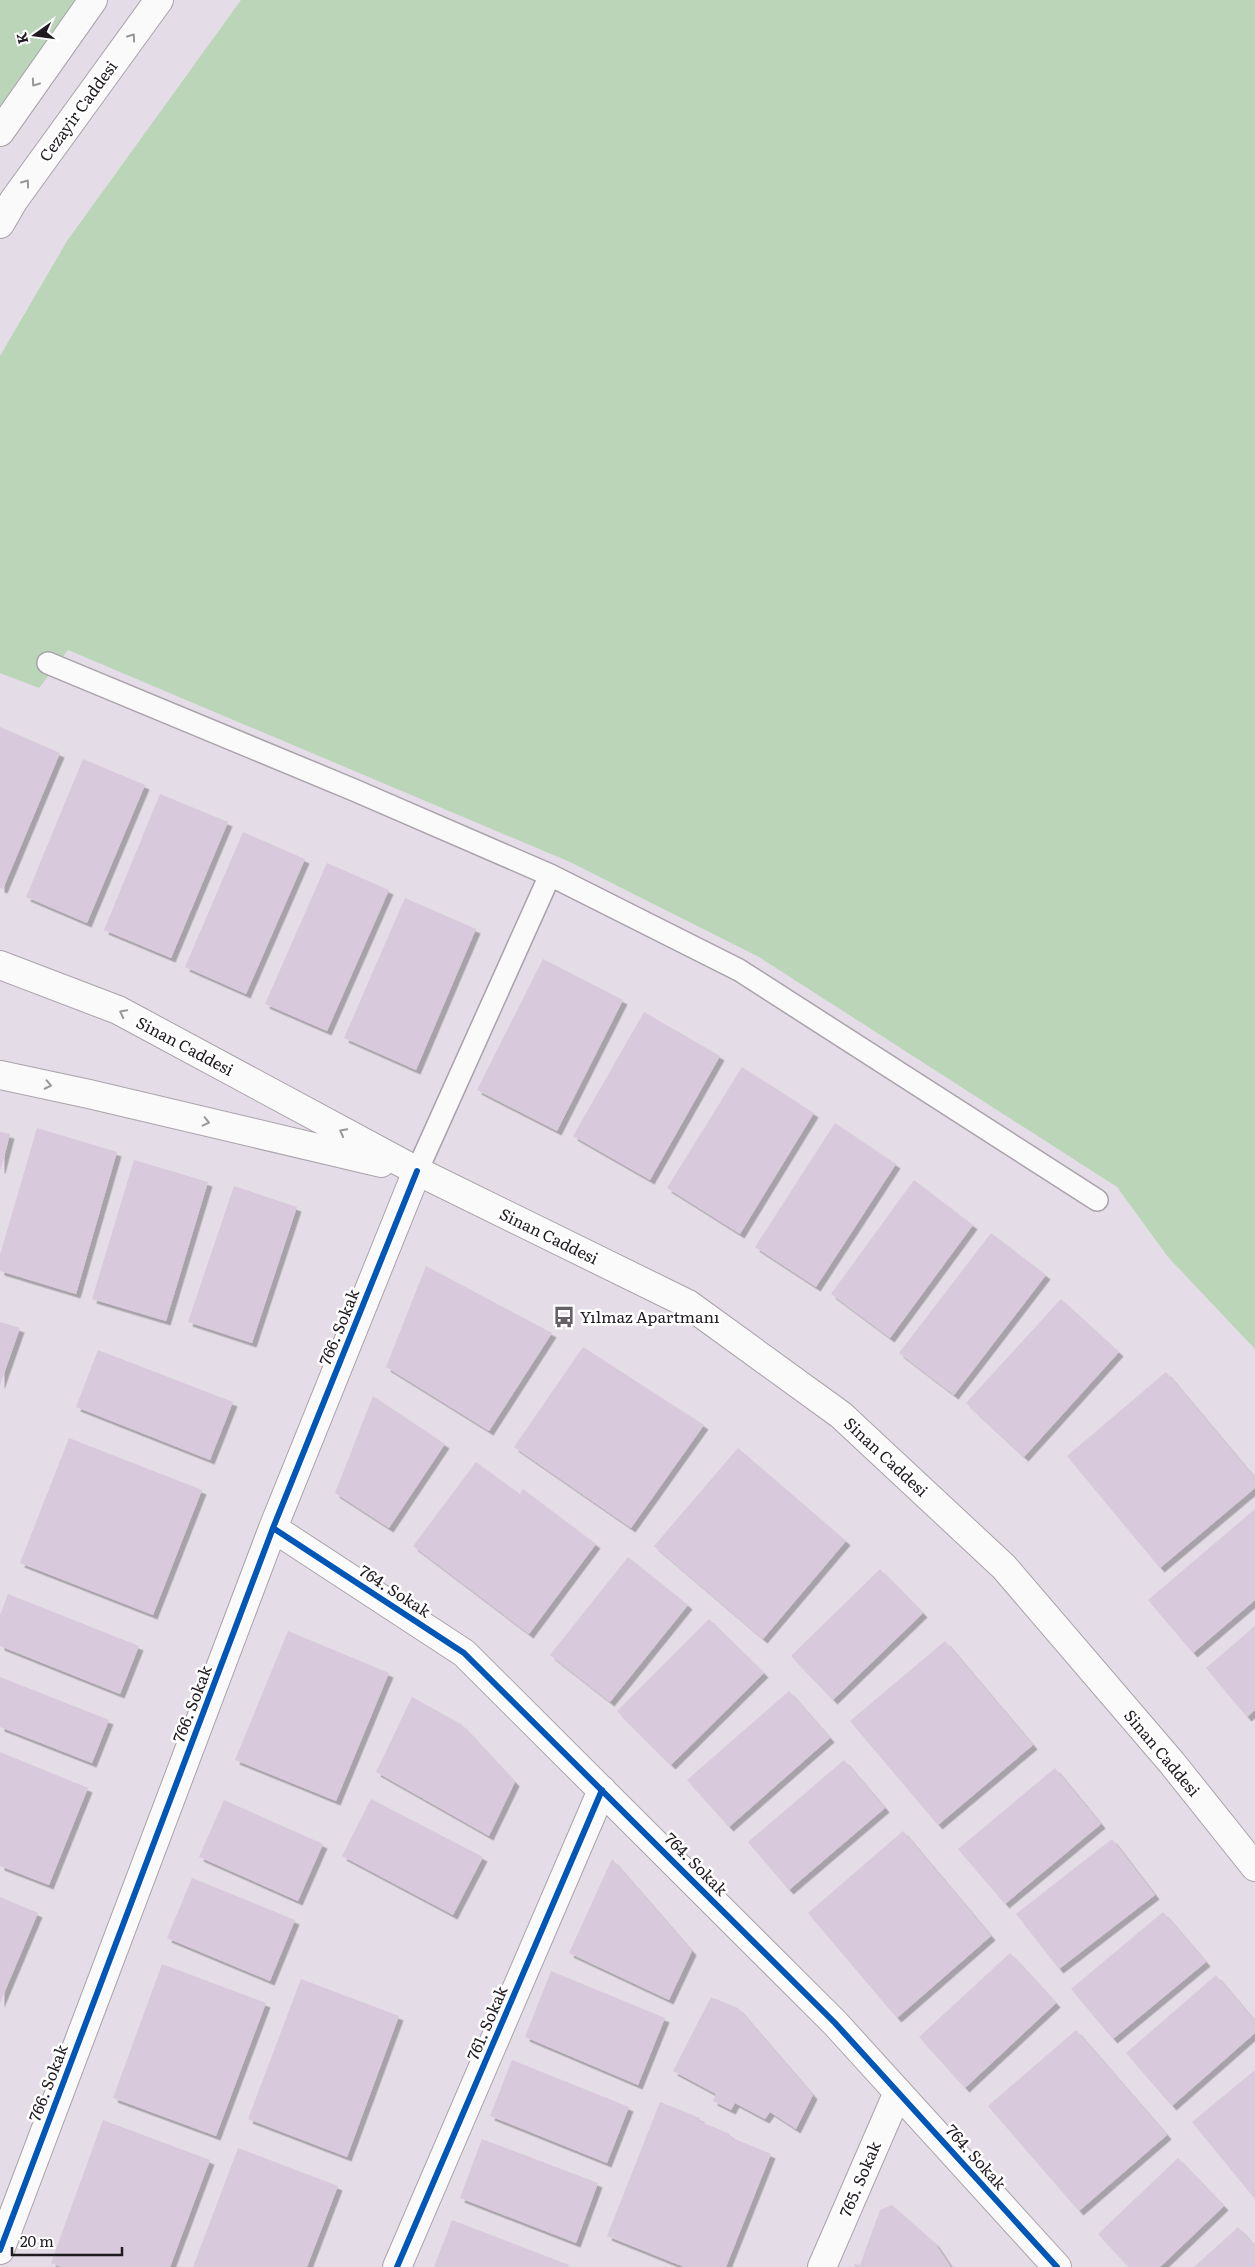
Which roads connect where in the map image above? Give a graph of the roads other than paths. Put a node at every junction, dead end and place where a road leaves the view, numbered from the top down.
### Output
1 (93, 0) edge
2 (159, 0) edge
3 (0, 132) edge
4 (0, 224) edge
5 (48, 663) dead end
6 (550, 875) junction
7 (0, 965) edge
8 (0, 1075) edge
9 (416, 1171) junction
10 (1097, 1200) dead end
11 (273, 1528) junction
12 (602, 1790) junction
13 (1255, 1867) edge
14 (898, 2092) junction
15 (0, 2250) edge
16 (397, 2267) edge
17 (822, 2267) edge
18 (1057, 2267) edge

1 -> 3 street
4 -> 2 street, Cezayir Caddesi
5 - 6 lane
6 - 9 lane
6 - 10 lane
9 -> 7 street, Sinan Caddesi
8 -> 9 street, Sinan Caddesi
9 - 11 street, 766. Sokak
9 - 13 street, Sinan Caddesi
11 - 12 street, 764. Sokak
11 - 15 street, 766. Sokak
12 - 14 street, 764. Sokak
12 - 16 street, 761. Sokak
14 - 17 street, 765. Sokak
14 - 18 street, 764. Sokak

